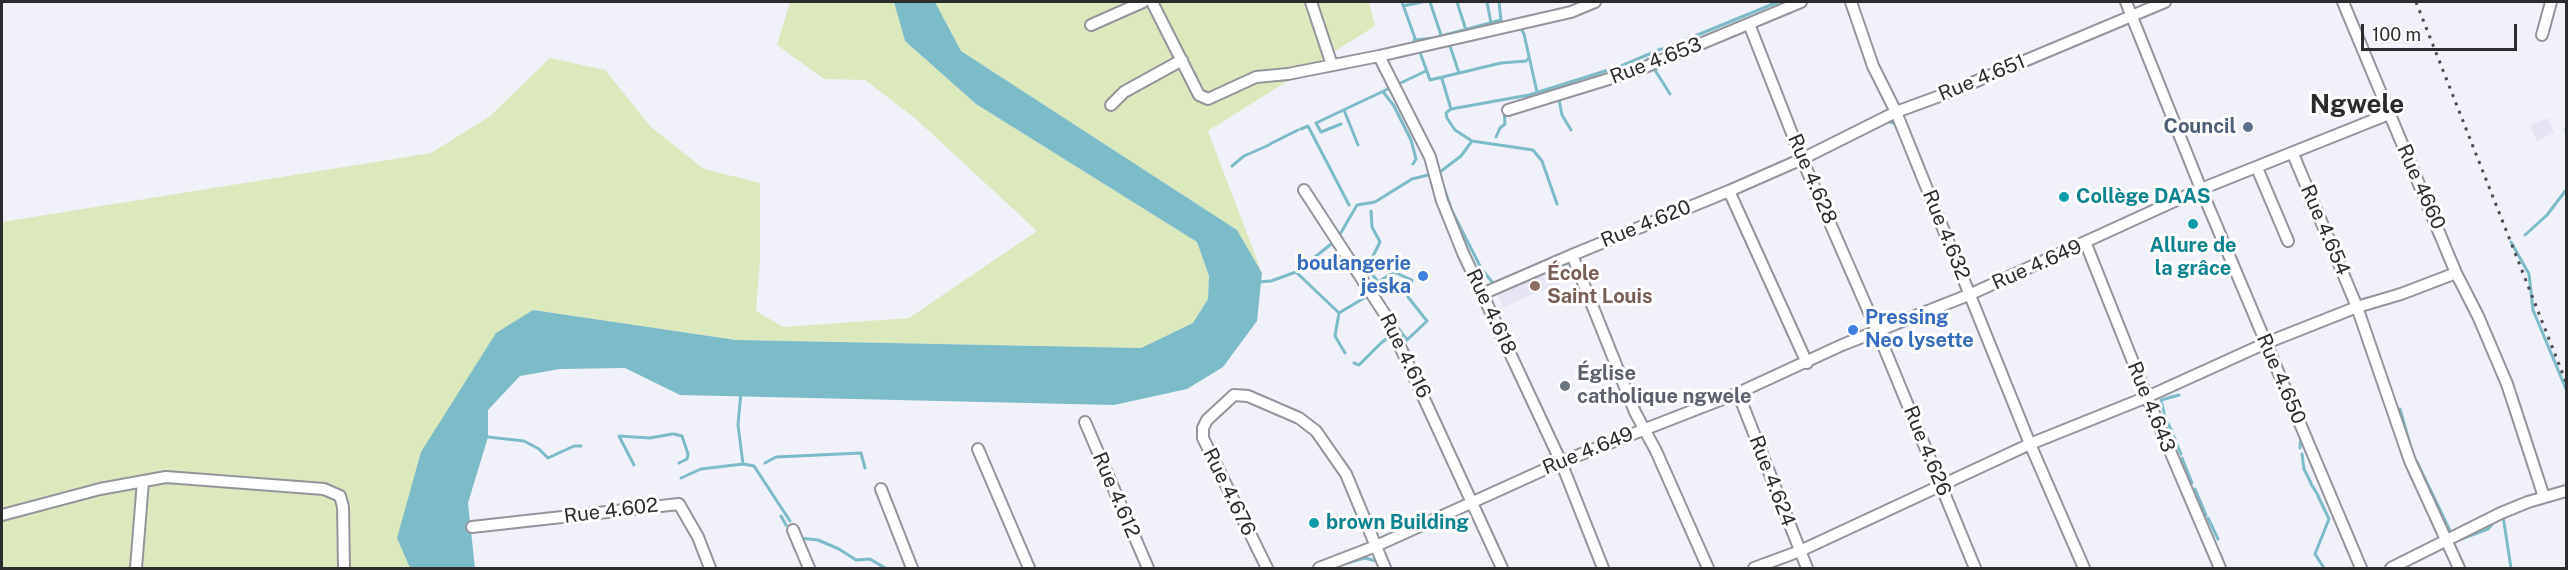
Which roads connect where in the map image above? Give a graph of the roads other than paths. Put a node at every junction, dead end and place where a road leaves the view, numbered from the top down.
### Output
1 (1143, 2) edge
2 (1152, 2) edge
3 (1311, 2) edge
4 (1594, 2) edge
5 (1801, 2) edge
6 (1851, 2) edge
7 (2126, 2) edge
8 (2165, 2) edge
9 (2343, 2) edge
10 (2551, 2) edge
11 (2133, 15) junction
12 (1749, 24) junction
13 (1091, 26) dead end
14 (2542, 35) dead end
15 (1379, 56) junction
16 (1182, 60) junction
17 (1332, 65) junction
18 (1111, 105) dead end
19 (1508, 111) dead end
20 (1896, 112) junction
21 (2389, 114) junction
22 (2292, 154) junction
23 (1802, 159) junction
24 (2257, 168) junction
25 (2201, 189) junction
26 (1304, 190) dead end
27 (1729, 191) junction
28 (2288, 241) dead end
29 (2086, 244) junction
30 (1572, 255) junction
31 (2456, 273) junction
32 (1482, 294) junction
33 (1971, 294) junction
34 (2357, 307) junction
35 (1878, 333) junction
36 (2266, 343) junction
37 (1807, 363) junction
38 (1738, 393) junction
39 (2147, 397) junction
40 (1085, 422) dead end
41 (1644, 428) junction
42 (2030, 444) junction
43 (978, 449) dead end
44 (1561, 462) junction
45 (144, 481) junction
46 (1941, 486) junction
47 (882, 489) dead end
48 (2566, 491) edge
49 (2544, 497) junction
50 (1472, 500) junction
51 (2, 515) edge
52 (472, 527) dead end
53 (793, 530) dead end
54 (2447, 540) junction
55 (1376, 546) junction
56 (1800, 551) junction
57 (135, 568) edge
58 (344, 568) edge
59 (710, 568) edge
60 (809, 568) edge
61 (912, 568) edge
62 (1029, 568) edge
63 (1148, 568) edge
64 (1267, 568) edge
65 (1319, 568) edge
66 (1385, 568) edge
67 (1502, 568) edge
68 (1603, 568) edge
69 (1708, 568) edge
70 (1754, 568) edge
71 (1807, 568) edge
72 (1975, 568) edge
73 (2084, 568) edge
74 (2220, 568) edge
75 (2361, 568) edge
76 (2391, 568) edge
77 (2459, 568) edge

1 - 13 street
2 - 16 street
3 - 17 street
4 - 15 street
5 - 12 street, Rue 4.653
6 - 20 street, Rue 4.632
7 - 11 street, Rue 4.650
8 - 11 street, Rue 4.651
9 - 21 street, Rue 4660
10 - 14 street
11 - 20 street, Rue 4.651
11 - 25 street, Rue 4.650
12 - 19 street, Rue 4.653
12 - 23 street, Rue 4.628
15 - 17 street
15 - 32 street, Rue 4.618
16 - 17 street
16 - 18 street
20 - 23 street, Rue 4.651
20 - 33 street, Rue 4.632
21 - 22 street, Rue 4.649
21 - 31 street, Rue 4660
22 - 24 street, Rue 4.649
22 - 34 street, Rue 4.654
23 - 27 street, Rue 4.620
23 - 35 street, Rue 4.628
24 - 25 street, Rue 4.649
24 - 28 street
25 - 29 street, Rue 4.649
25 - 36 street, Rue 4.650
26 - 50 street, Rue 4.616
27 - 30 street, Rue 4.620
27 - 37 street
29 - 33 street, Rue 4.649
29 - 39 street, Rue 4.643
30 - 32 street, Rue 4.620
30 - 41 street
31 - 34 street
31 - 49 street, Rue 4660
32 - 44 street, Rue 4.618
33 - 35 street, Rue 4.649
33 - 42 street, Rue 4.632
34 - 36 street
34 - 54 street, Rue 4.654
35 - 37 street, Rue 4.649
35 - 46 street, Rue 4.626
36 - 39 street
36 - 75 street, Rue 4.650
37 - 38 street, Rue 4.649
38 - 41 street, Rue 4.649
38 - 56 street, Rue 4.624
39 - 42 street
39 - 74 street, Rue 4.643
40 - 63 street, Rue 4.612
41 - 44 street, Rue 4.649
41 - 69 street
42 - 46 street
42 - 73 street, Rue 4.632
43 - 62 street
44 - 50 street, Rue 4.649
44 - 68 street, Rue 4.618
45 - 51 street
45 - 57 street
45 - 58 street
46 - 56 street
46 - 72 street, Rue 4.626
47 - 61 street
48 - 49 street
49 - 54 street
50 - 55 street, Rue 4.649
50 - 67 street, Rue 4.616
52 - 59 street, Rue 4.602
53 - 60 street
54 - 76 street
54 - 77 street, Rue 4.654
55 - 64 street, Rue 4.676
55 - 65 street, Rue 4.649
55 - 66 street
56 - 70 street
56 - 71 street, Rue 4.624

